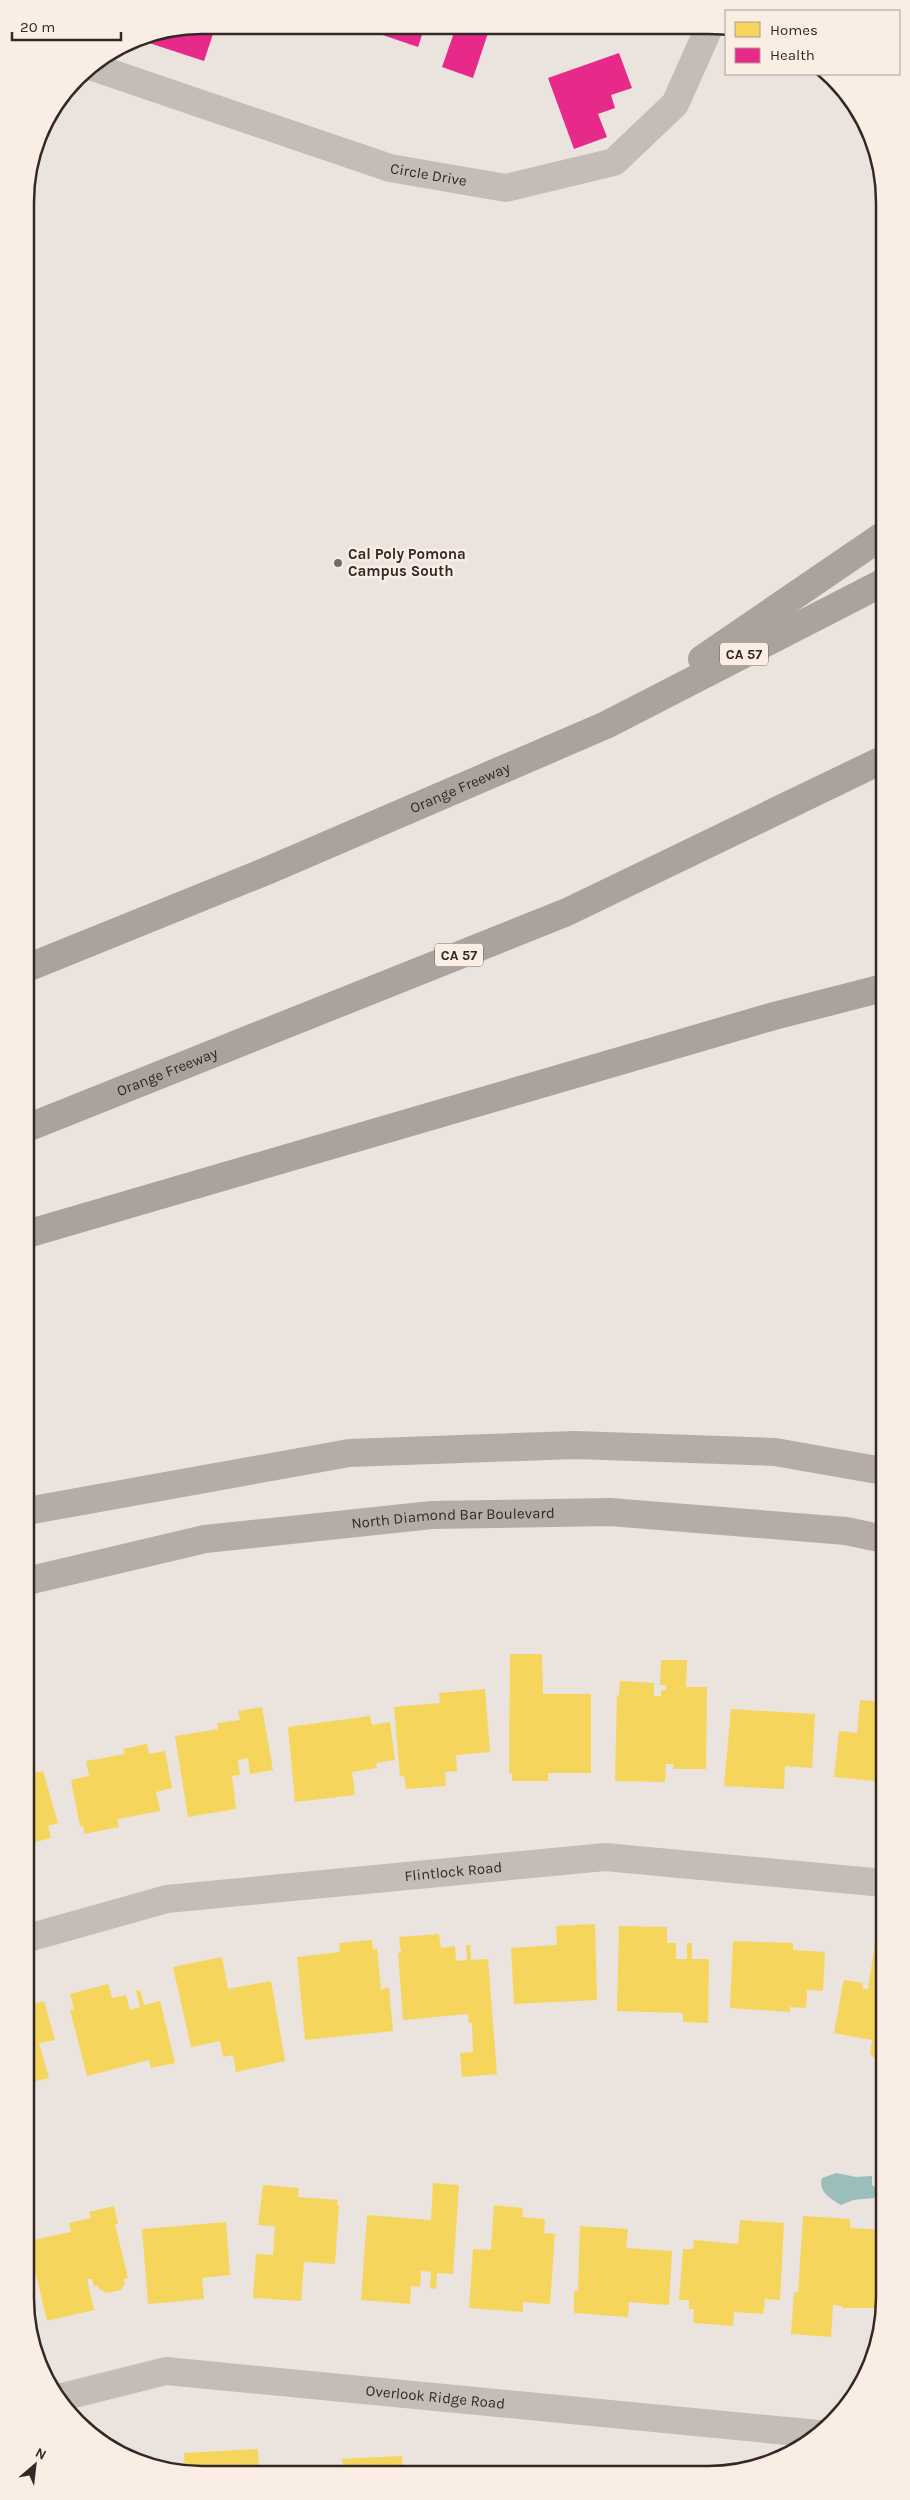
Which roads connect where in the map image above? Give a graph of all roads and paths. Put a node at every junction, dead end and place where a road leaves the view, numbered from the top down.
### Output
1 (706, 34) edge
2 (100, 69) edge
3 (876, 540) edge
4 (876, 586) edge
5 (606, 725) junction
6 (876, 763) edge
7 (34, 965) edge
8 (876, 990) edge
9 (34, 1125) edge
10 (34, 1232) edge
11 (876, 1470) edge
12 (34, 1510) edge
13 (876, 1537) edge
14 (34, 1579) edge
15 (876, 1882) edge
16 (34, 1936) edge
17 (66, 2396) edge
18 (807, 2433) edge

1 - 2 street, Circle Drive
3 - 5 highway
4 - 5 highway, Orange Freeway / CA 57
5 - 7 highway, Orange Freeway / CA 57
6 - 9 highway, Orange Freeway / CA 57
8 - 10 highway
11 - 12 main road
13 - 14 main road, North Diamond Bar Boulevard
15 - 16 street, Flintlock Road
17 - 18 street, Overlook Ridge Road

